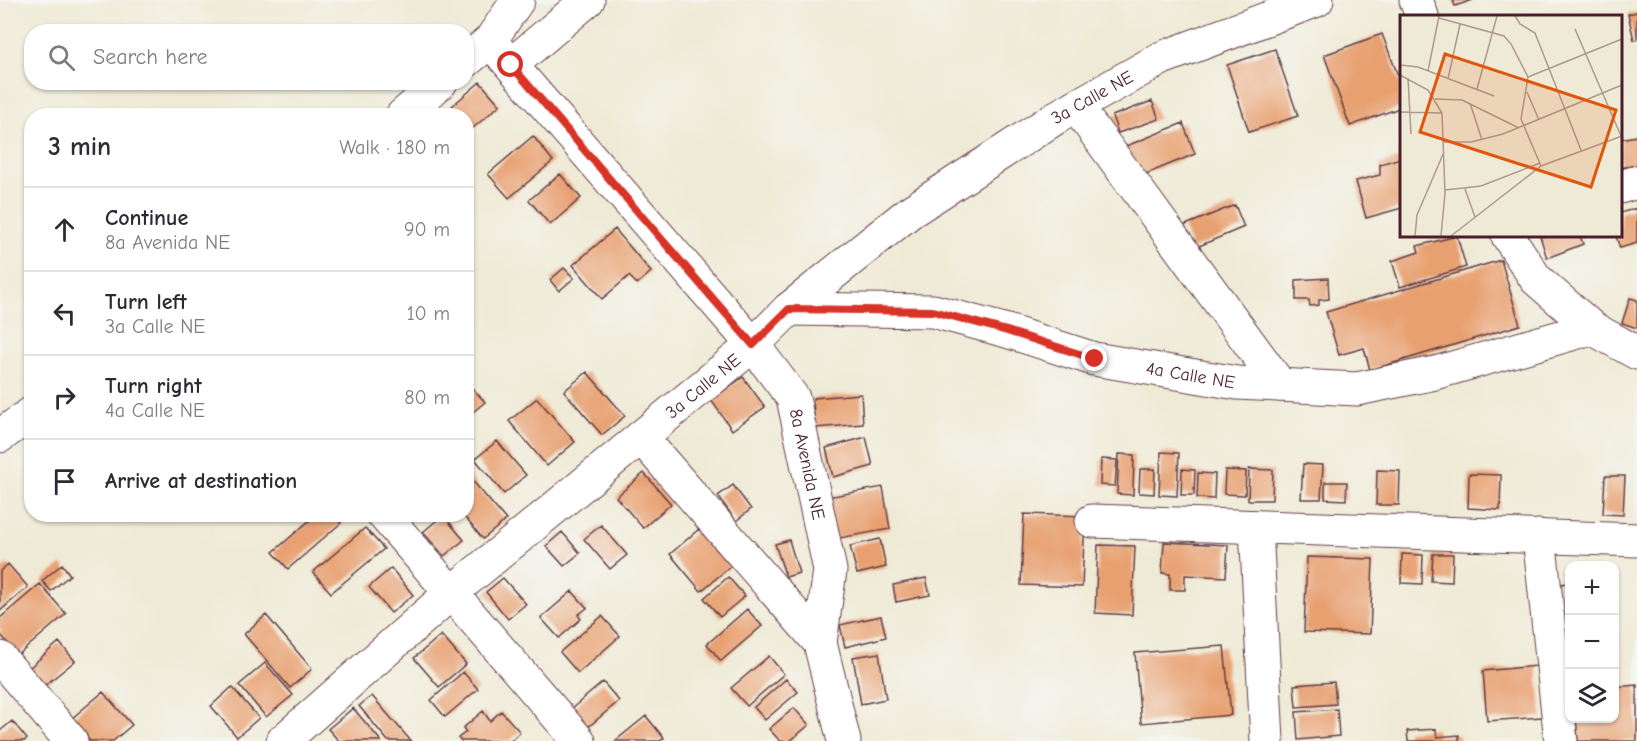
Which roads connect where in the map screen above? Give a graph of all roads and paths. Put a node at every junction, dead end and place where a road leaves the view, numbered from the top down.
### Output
1 (518, 0) edge
2 (588, 0) edge
3 (1317, 0) edge
4 (1416, 0) edge
5 (1422, 15) edge
6 (489, 56) edge
7 (432, 90) edge
8 (1076, 106) junction
9 (411, 108) edge
10 (1637, 182) edge
11 (1622, 186) edge
12 (1509, 237) edge
13 (789, 309) junction
14 (1592, 328) junction
15 (753, 345) junction
16 (1637, 353) edge
17 (1280, 385) junction
18 (24, 419) edge
19 (0, 436) edge
20 (641, 437) junction
21 (1092, 521) dead end
22 (390, 522) edge
23 (1256, 527) junction
24 (1539, 537) junction
25 (1637, 540) edge
26 (451, 593) junction
27 (820, 644) junction
28 (0, 658) edge
29 (72, 741) edge
30 (283, 741) edge
31 (579, 741) edge
32 (844, 741) edge
33 (1267, 741) edge
34 (1561, 741) edge

1 - 6 street
2 - 6 street
3 - 8 street, 3a Calle NE
4 - 5 street
6 - 15 street, 8a Avenida NE
7 - 9 street
8 - 13 street, 3a Calle NE
8 - 17 street
10 - 11 street
12 - 14 street
13 - 15 street, 3a Calle NE
13 - 17 street, 4a Calle NE
14 - 16 street
14 - 17 street, 4a Calle NE
15 - 20 street, 3a Calle NE
15 - 27 street, 8a Avenida NE
18 - 19 street
20 - 26 street, 3a Calle NE
20 - 27 street
21 - 23 street
22 - 26 street
23 - 24 street
23 - 33 street
24 - 25 street
24 - 34 street
26 - 30 street, 3a Calle NE
26 - 31 street
27 - 32 street, 8a Avenida NE
28 - 29 street

